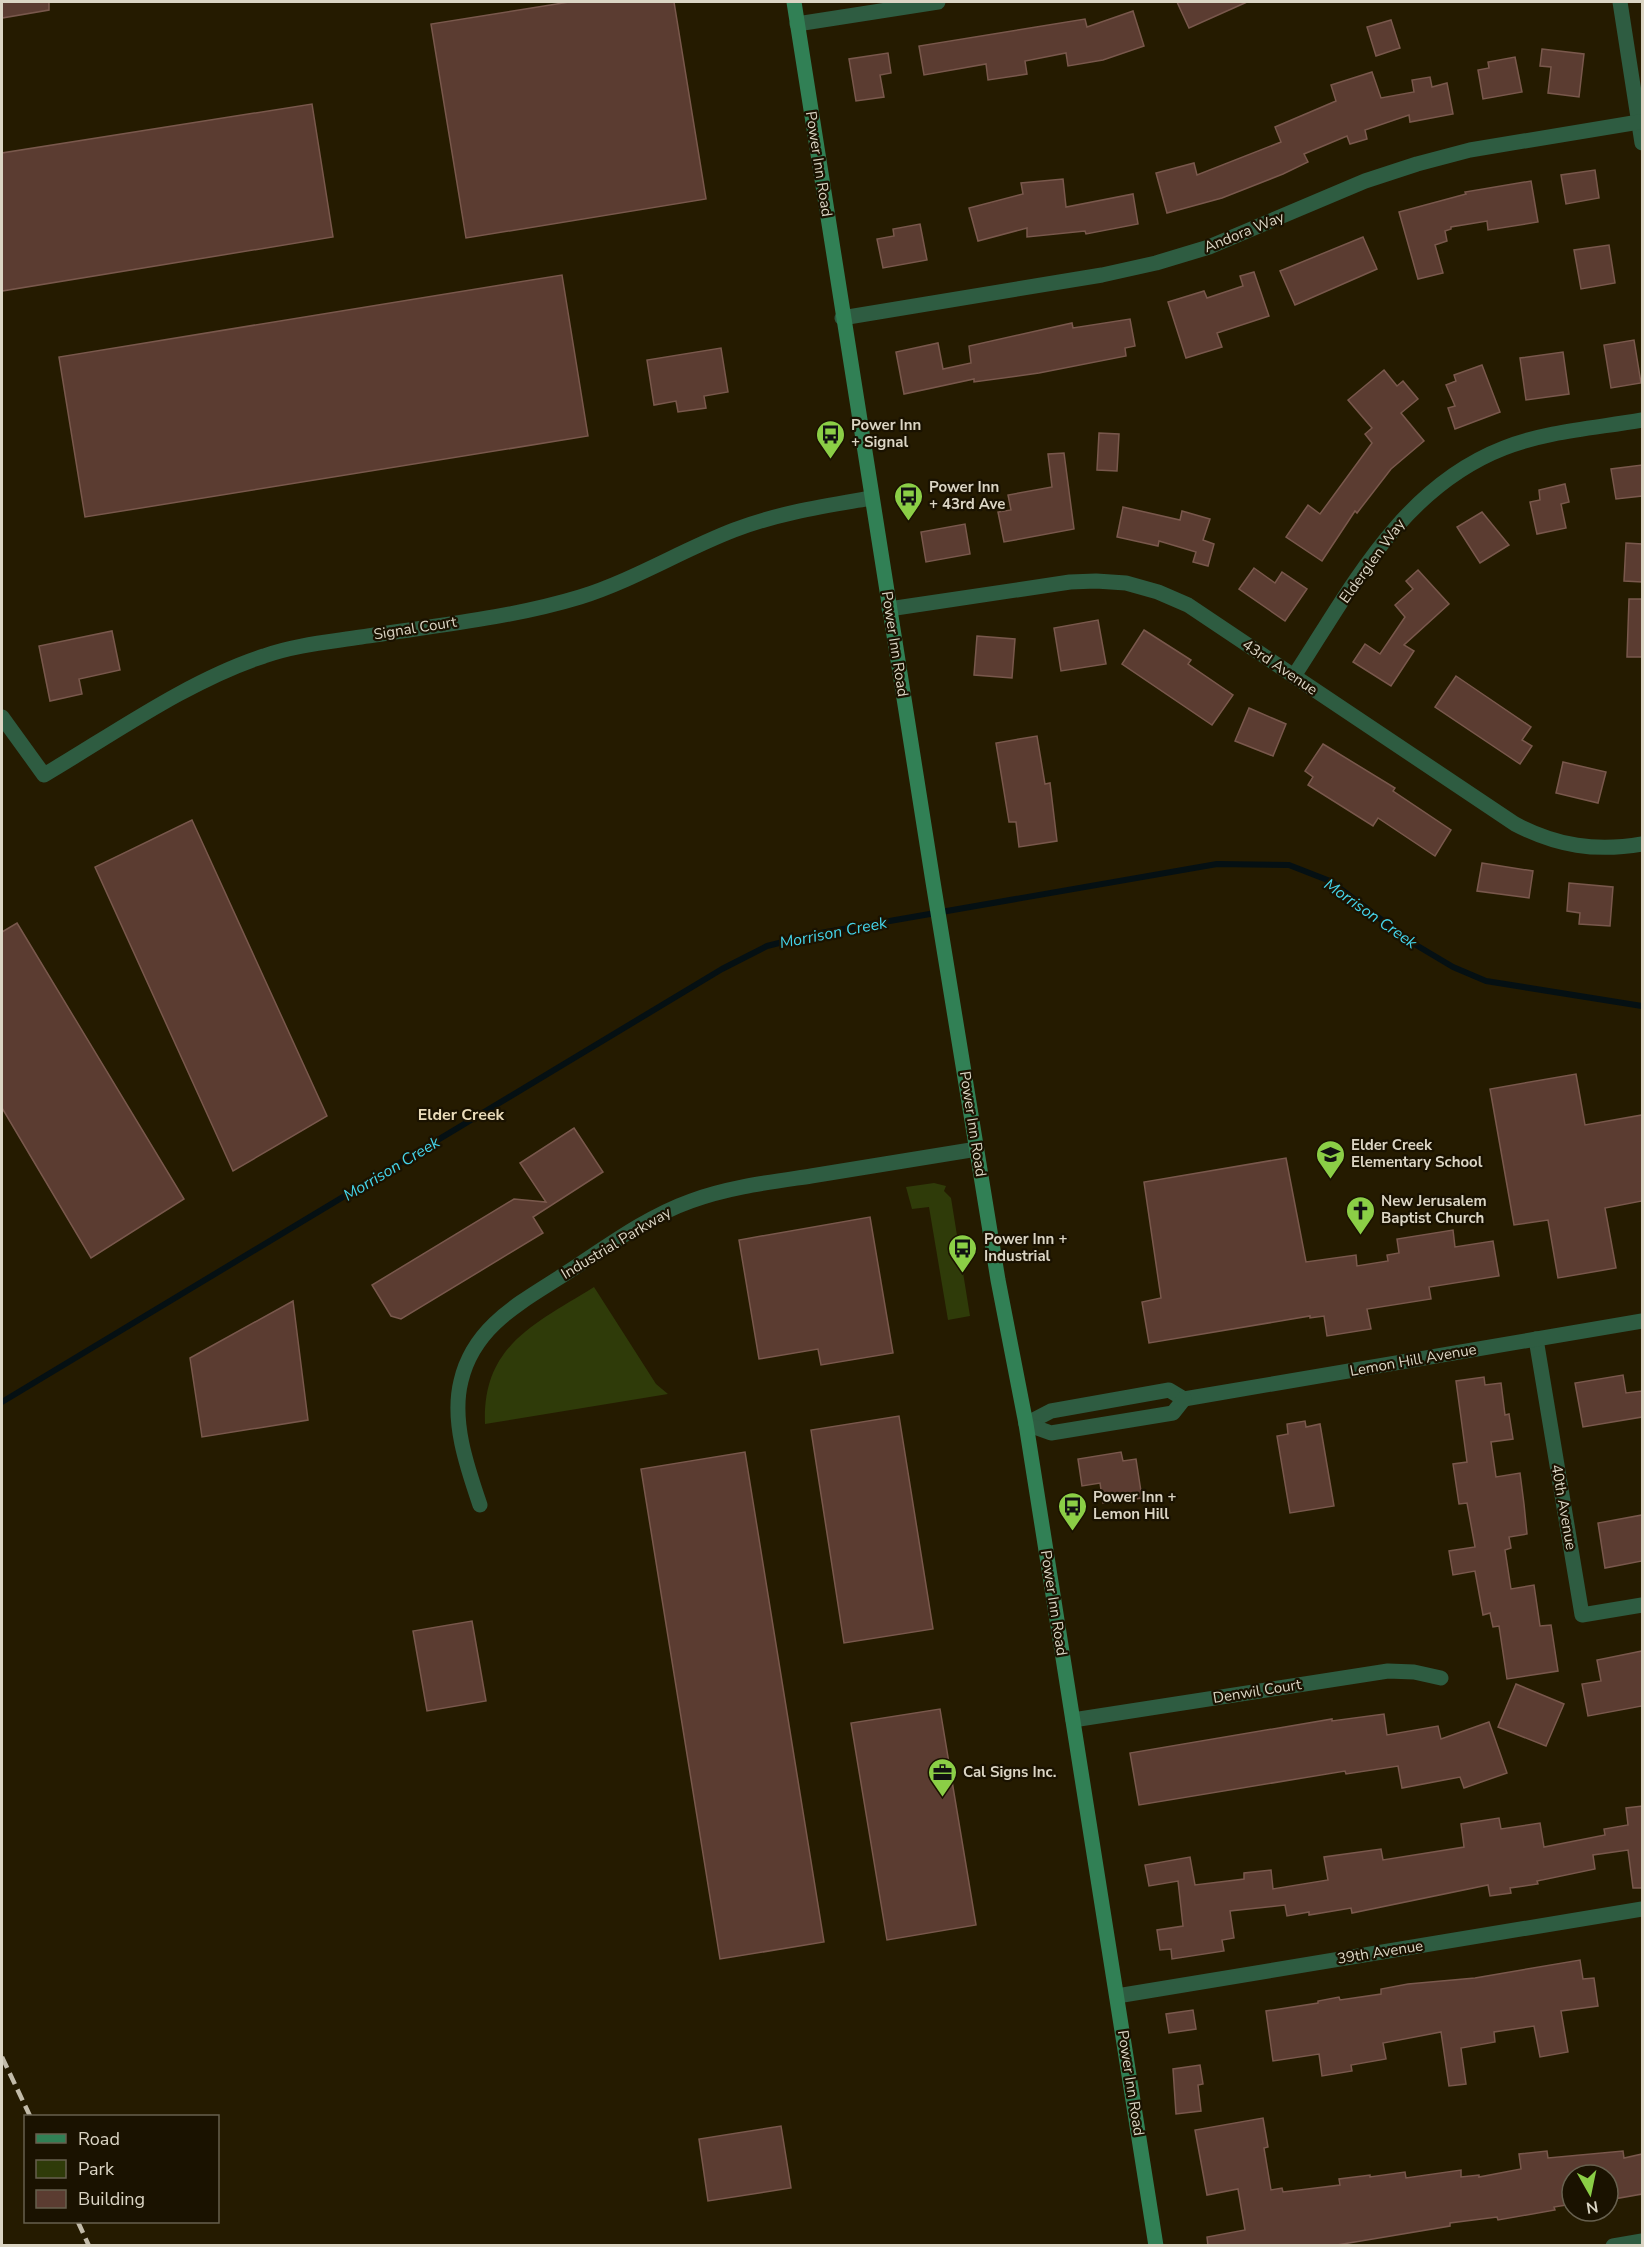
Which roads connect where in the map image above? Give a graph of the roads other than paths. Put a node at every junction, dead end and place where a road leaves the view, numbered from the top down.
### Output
1 (794, 2) edge
2 (938, 2) edge
3 (1620, 2) edge
4 (797, 24) junction
5 (1639, 122) junction
6 (1642, 143) edge
7 (842, 318) junction
8 (1642, 420) edge
9 (871, 498) junction
10 (889, 609) junction
11 (1294, 676) junction
12 (2, 717) edge
13 (1642, 844) edge
14 (977, 1149) junction
15 (1642, 1321) edge
16 (1536, 1339) junction
17 (1184, 1399) junction
18 (1026, 1424) junction
19 (480, 1505) dead end
20 (1642, 1605) edge
21 (1441, 1678) dead end
22 (1073, 1720) junction
23 (1642, 1909) edge
24 (1117, 1996) junction
25 (1642, 2241) edge
26 (1156, 2246) edge
27 (1613, 2246) edge

1 - 4 main road, Power Inn Road
2 - 4 street
3 - 5 street
4 - 7 main road, Power Inn Road
5 - 6 street
5 - 7 street, Andora Way
7 - 9 main road, Power Inn Road
8 - 11 street, Elderglen Way
9 - 10 main road, Power Inn Road
9 - 12 street, Signal Court
10 - 11 street, 43rd Avenue
10 - 14 main road, Power Inn Road
11 - 13 street, 43rd Avenue
14 - 18 main road, Power Inn Road
14 - 19 street, Industrial Parkway
15 - 16 street, Lemon Hill Avenue
16 - 17 street, Lemon Hill Avenue
16 - 20 street, 40th Avenue
17 - 18 street, Lemon Hill Avenue
17 - 18 street, Lemon Hill Avenue
18 - 22 main road, Power Inn Road
21 - 22 street, Denwil Court
22 - 24 main road, Power Inn Road
23 - 24 street, 39th Avenue
24 - 26 main road, Power Inn Road
25 - 27 street

